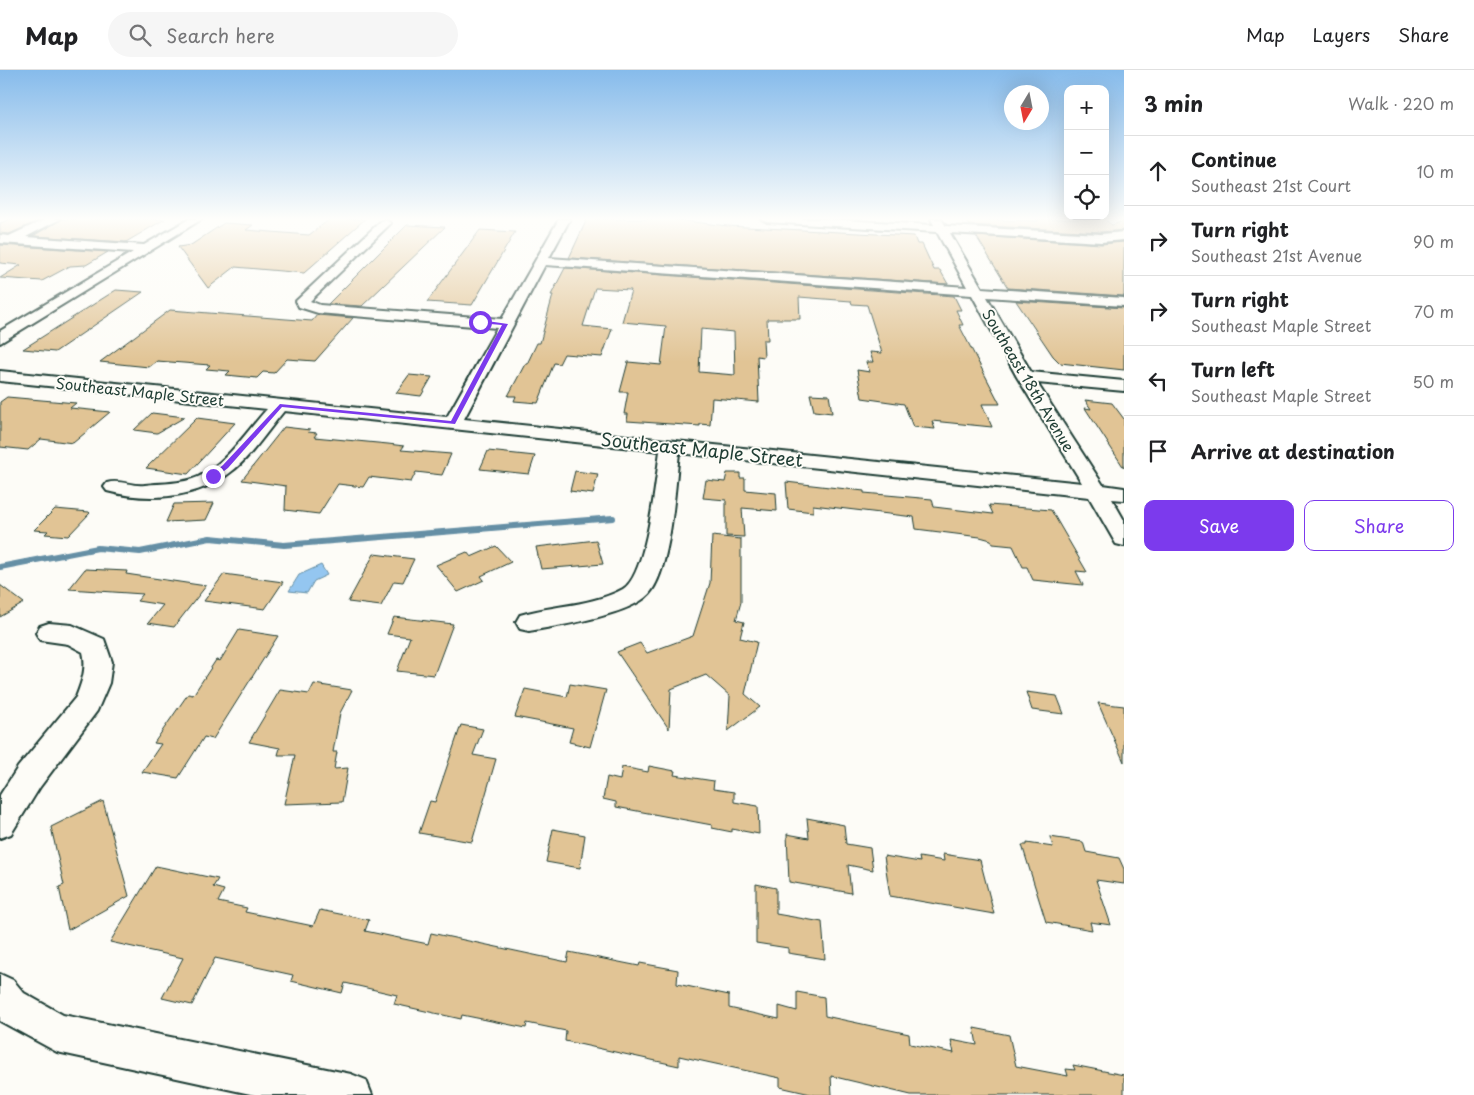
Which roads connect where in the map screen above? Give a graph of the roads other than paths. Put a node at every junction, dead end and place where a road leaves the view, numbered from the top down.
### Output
1 (116, 267) edge
2 (338, 267) edge
3 (536, 267) edge
4 (633, 267) edge
5 (962, 267) edge
6 (976, 292) junction
7 (1124, 302) edge
8 (506, 324) junction
9 (0, 338) edge
10 (0, 376) edge
11 (1025, 377) junction
12 (1124, 386) edge
13 (280, 406) junction
14 (453, 423) junction
15 (670, 446) junction
16 (114, 487) dead end
17 (1096, 490) junction
18 (1124, 494) edge
19 (1124, 539) edge
20 (528, 622) dead end
21 (49, 633) dead end
22 (0, 823) edge
23 (0, 992) edge
24 (351, 1095) edge

1 - 9 street
2 - 8 street
3 - 8 street
4 - 6 street
5 - 6 street, Southeast 18th Avenue
6 - 7 street
6 - 11 street, Southeast 18th Avenue
8 - 14 street
10 - 13 street, Southeast Maple Street
11 - 12 street
11 - 17 street, Southeast 18th Avenue
13 - 14 street, Southeast Maple Street
13 - 16 street
14 - 15 street, Southeast Maple Street
15 - 17 street, Southeast Maple Street
15 - 20 street
17 - 18 street, Southeast Maple Street
17 - 19 street, Southeast 18th Avenue
21 - 22 street
23 - 24 street

